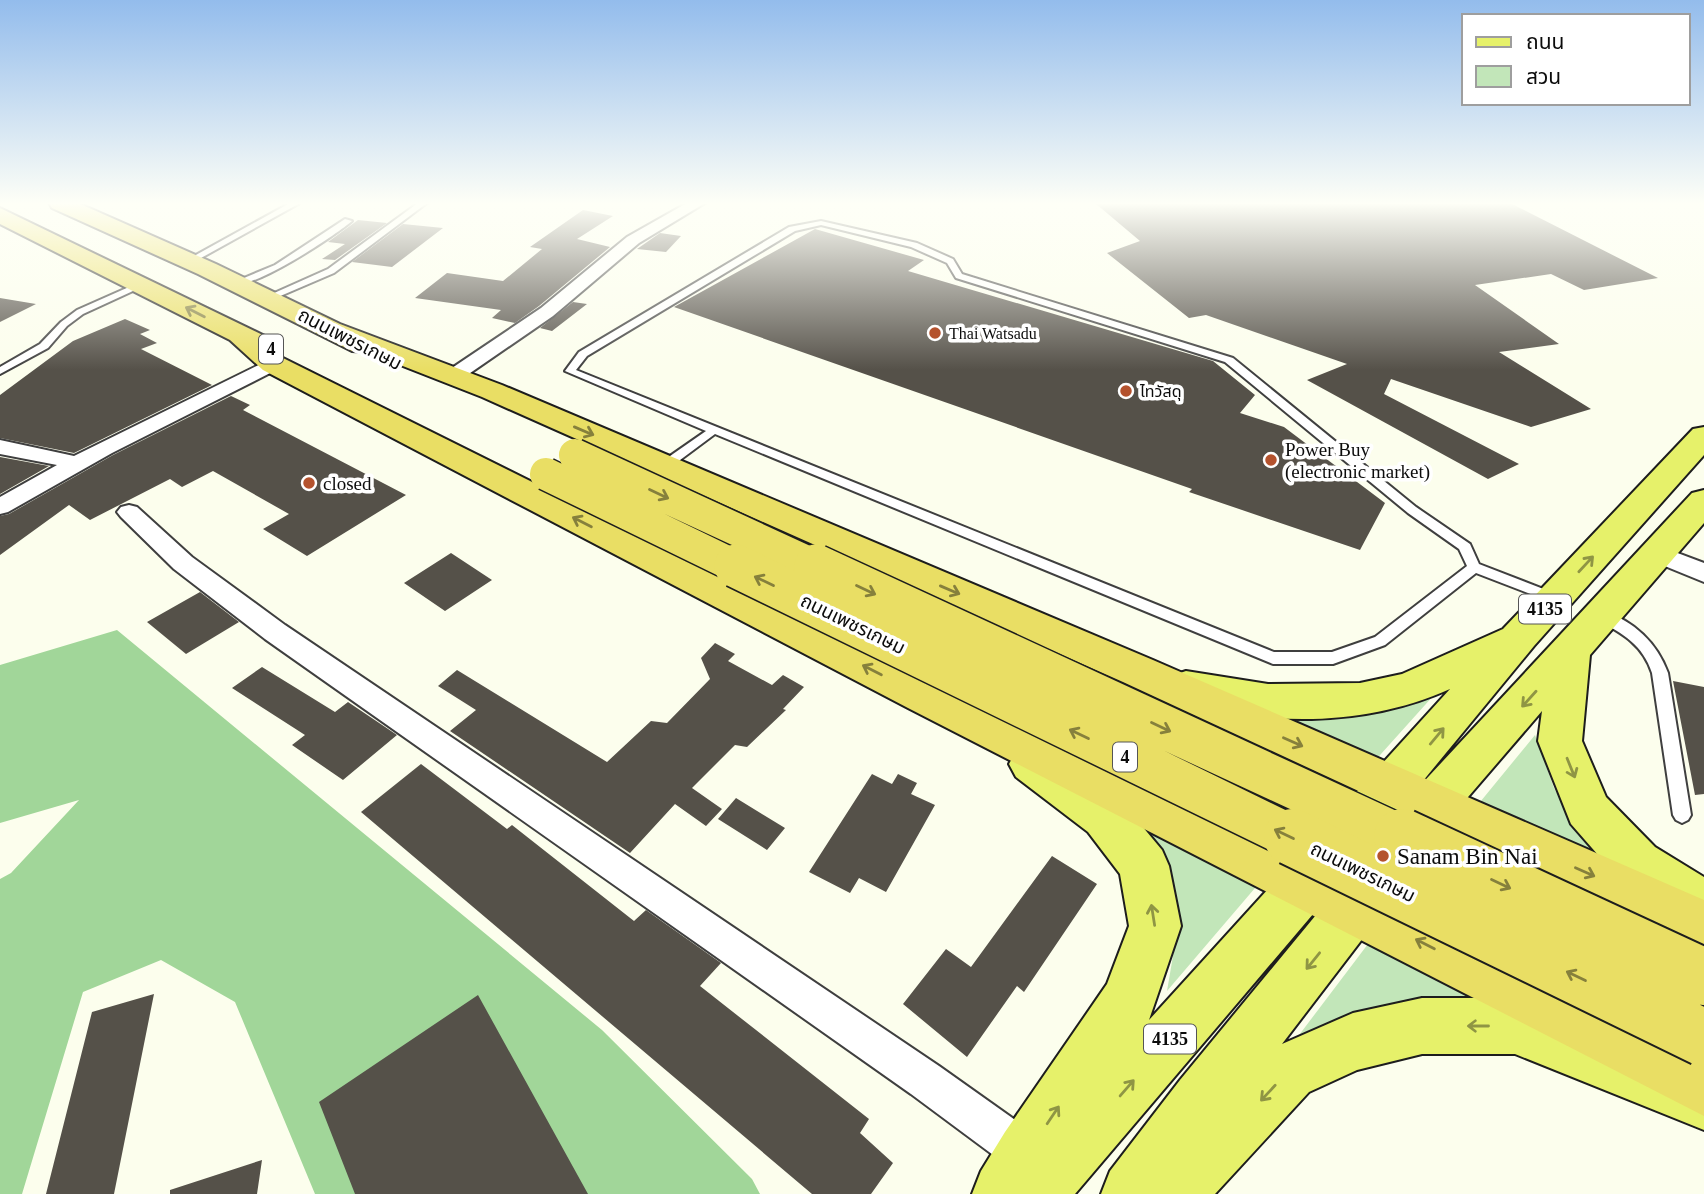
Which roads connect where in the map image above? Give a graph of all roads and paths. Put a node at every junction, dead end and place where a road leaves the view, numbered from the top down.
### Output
1 (86, 259) edge
2 (184, 259) edge
3 (193, 259) edge
4 (291, 259) edge
5 (348, 259) edge
6 (611, 259) edge
7 (743, 259) edge
8 (945, 259) edge
9 (189, 261) junction
10 (237, 283) junction
11 (141, 285) junction
12 (268, 298) junction
13 (340, 332) junction
14 (241, 336) junction
15 (273, 363) junction
16 (0, 371) edge
17 (453, 376) junction
18 (714, 430) junction
19 (1704, 436) edge
20 (0, 447) edge
21 (78, 463) junction
22 (560, 465) junction
23 (664, 466) junction
24 (1704, 501) edge
25 (0, 507) edge
26 (130, 512) dead end
27 (1659, 554) junction
28 (1474, 566) junction
29 (1704, 573) edge
30 (1555, 598) junction
31 (1603, 616) junction
32 (1520, 636) junction
33 (1570, 653) junction
34 (1138, 671) junction
35 (923, 696) junction
36 (1217, 708) junction
37 (1412, 795) junction
38 (1151, 808) junction
39 (1682, 816) dead end
40 (1331, 896) junction
41 (1704, 905) edge
42 (1704, 927) edge
43 (1704, 977) edge
44 (1698, 1075) edge
45 (1021, 1181) edge
46 (1133, 1194) edge
47 (1172, 1194) edge

1 - 11 highway, ถนนเพชรเกษม / 4
2 - 9 highway, ถนนเพชรเกษม / 4
3 - 9 lane
4 - 10 lane
5 - 12 lane
6 - 17 street
7 - 18 lane
8 - 28 lane
9 - 10 highway, ถนนเพชรเกษม / 4
10 - 12 highway, ถนนเพชรเกษม / 4
14 -> 11 highway, ถนนเพชรเกษม / 4
11 - 16 lane
12 - 13 highway, ถนนเพชรเกษม / 4
13 - 17 highway
13 - 22 highway, ถนนเพชรเกษม / 4
14 - 15 highway
14 - 22 highway, ถนนเพชรเกษม / 4
15 - 21 street
35 -> 15 highway
17 -> 23 highway
18 - 23 lane
18 - 28 lane
30 -> 19 main road, 4135
20 - 21 street
21 - 25 street
22 -> 43 highway, ถนนเพชรเกษม / 4, bridge
44 -> 22 highway, ถนนเพชรเกษม / 4, bridge
23 -> 34 highway
24 - 27 main road, 4135
26 - 45 street
27 - 29 street
27 - 31 main road, 4135
28 - 30 lane
30 - 32 main road, 4135
31 - 33 main road, 4135
31 - 39 lane
32 - 34 main road
37 -> 32 main road, 4135
33 -> 37 main road, 4135
33 -> 41 main road
34 - 36 highway
35 - 38 highway
45 -> 35 main road
36 -> 37 highway
36 - 38 highway
37 - 40 main road, 4135
37 -> 42 highway
38 - 40 highway
44 -> 40 highway
45 -> 40 main road, 4135
40 -> 46 main road, 4135
42 - 44 highway
44 -> 47 main road

